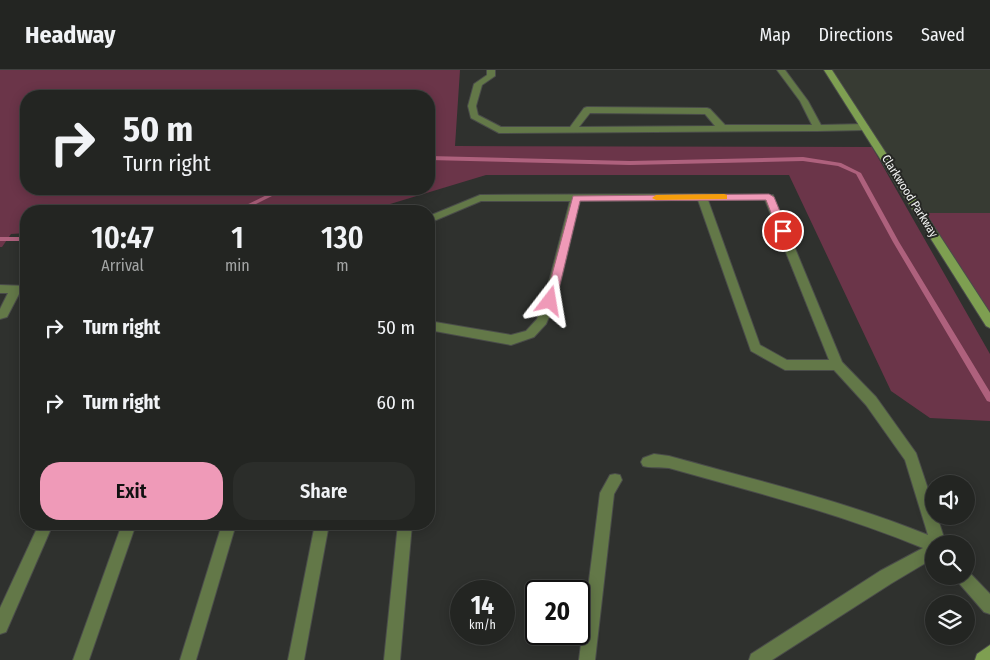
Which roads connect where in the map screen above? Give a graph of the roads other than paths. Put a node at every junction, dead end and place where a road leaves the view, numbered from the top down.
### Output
1 (491, 70) edge
2 (781, 70) edge
3 (828, 70) edge
4 (865, 126) junction
5 (722, 128) junction
6 (818, 128) junction
7 (573, 130) junction
8 (576, 198) junction
9 (702, 198) junction
10 (435, 217) edge
11 (0, 289) edge
12 (20, 289) edge
13 (20, 290) edge
14 (0, 315) edge
15 (990, 323) edge
16 (435, 327) edge
17 (837, 366) junction
18 (648, 462) dead end
19 (615, 480) dead end
20 (43, 530) edge
21 (127, 530) edge
22 (227, 530) edge
23 (321, 530) edge
24 (404, 530) edge
25 (935, 535) edge
26 (925, 541) edge
27 (925, 555) edge
28 (972, 585) edge
29 (990, 606) edge
30 (0, 626) edge
31 (990, 653) edge
32 (81, 660) edge
33 (188, 660) edge
34 (296, 660) edge
35 (392, 660) edge
36 (587, 660) edge
37 (757, 660) edge
38 (983, 660) edge

1 - 7 lane
2 - 6 lane
3 - 4 street, Clarkwood Parkway
4 - 6 lane
4 - 15 street, Clarkwood Parkway
5 - 6 lane
5 - 7 lane
5 - 7 lane
8 - 9 lane
8 - 10 lane
8 - 16 lane
9 - 17 lane
9 - 17 lane
11 - 12 lane
13 - 14 lane
17 - 25 lane
18 - 26 lane
19 - 36 lane
20 - 30 lane
21 - 32 lane
22 - 33 lane
23 - 34 lane
24 - 35 lane
27 - 37 lane
28 - 29 lane
31 - 38 street

